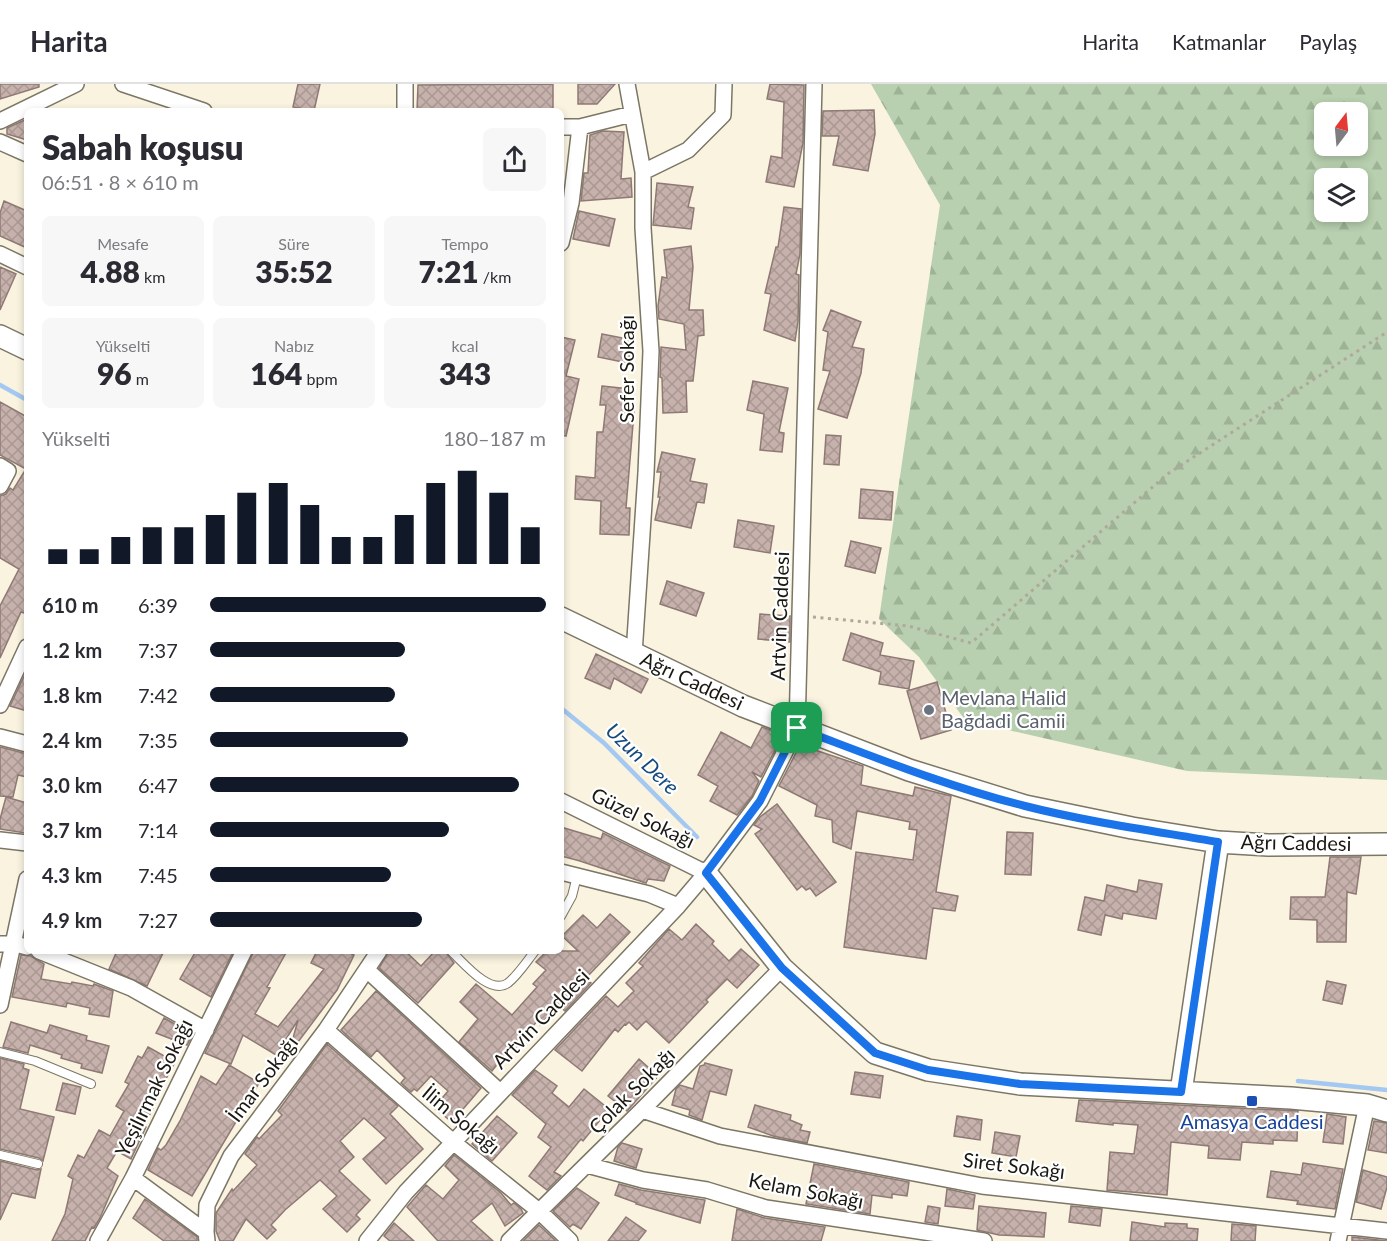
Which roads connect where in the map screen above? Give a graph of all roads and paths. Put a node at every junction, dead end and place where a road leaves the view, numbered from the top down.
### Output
1 (76, 84) edge
2 (405, 84) edge
3 (627, 84) edge
4 (724, 84) edge
5 (814, 84) edge
6 (131, 86) edge
7 (27, 108) edge
8 (195, 108) edge
9 (405, 108) edge
10 (24, 109) edge
11 (632, 114) junction
12 (0, 121) edge
13 (564, 127) edge
14 (580, 127) junction
15 (0, 142) edge
16 (24, 153) edge
17 (643, 172) junction
18 (564, 231) edge
19 (0, 254) edge
20 (24, 266) edge
21 (1387, 332) edge
22 (0, 336) edge
23 (24, 348) edge
24 (4, 469) edge
25 (0, 486) edge
26 (801, 616) junction
27 (564, 619) edge
28 (24, 653) edge
29 (634, 654) junction
30 (0, 705) edge
31 (797, 728) junction
32 (0, 736) edge
33 (24, 743) edge
34 (564, 802) edge
35 (0, 840) edge
36 (1218, 842) junction
37 (24, 843) edge
38 (1387, 844) edge
39 (564, 873) edge
40 (706, 873) junction
41 (577, 875) junction
42 (24, 894) edge
43 (678, 906) junction
44 (564, 911) edge
45 (14, 945) edge
46 (46, 954) edge
47 (243, 954) edge
48 (377, 954) edge
49 (454, 954) edge
50 (532, 954) edge
51 (782, 968) junction
52 (367, 970) junction
53 (0, 1005) edge
54 (206, 1030) junction
55 (326, 1030) junction
56 (0, 1052) edge
57 (91, 1084) dead end
58 (500, 1092) junction
59 (1181, 1092) junction
60 (1377, 1108) edge
61 (642, 1110) junction
62 (453, 1142) junction
63 (0, 1155) edge
64 (38, 1164) dead end
65 (587, 1165) junction
66 (133, 1178) junction
67 (539, 1210) junction
68 (1387, 1231) edge
69 (1339, 1234) edge
70 (207, 1236) edge
71 (98, 1241) edge
72 (367, 1241) edge
73 (509, 1241) edge
74 (570, 1241) edge
75 (984, 1241) edge

1 - 7 street
2 - 9 street
3 - 11 street, Sefer Sokağı
4 - 17 street
5 - 26 street, Artvin Caddesi
6 - 8 street
10 - 12 street
11 - 14 street
11 - 17 street, Sefer Sokağı
13 - 14 street
14 - 18 street
15 - 16 street
17 - 29 street, Sefer Sokağı
19 - 20 street
21 - 26 path
22 - 23 street
24 - 25 street
26 - 31 street, Artvin Caddesi
27 - 29 street, Ağrı Caddesi
28 - 30 street
29 - 31 street, Ağrı Caddesi
31 - 36 street, Ağrı Caddesi
31 - 40 street, Artvin Caddesi
32 - 33 street
34 - 40 street, Güzel Sokağı
35 - 37 street
36 - 38 street, Ağrı Caddesi
36 - 59 street
39 - 41 street
40 - 43 street, Artvin Caddesi
40 - 51 street
41 - 43 street
41 - 44 lane
42 - 45 street
43 - 58 street, Artvin Caddesi
45 - 53 street
46 - 54 street
47 - 54 street, Yeşilırmak Sokağı
48 - 52 street, İmar Sokağı
49 - 50 lane
51 - 59 street
51 - 61 street, Çolak Sokağı
52 - 55 street, İmar Sokağı
52 - 58 street
54 - 66 street, Yeşilırmak Sokağı
55 - 62 street, İlim Sokağı
55 - 70 street, İmar Sokağı
56 - 57 lane
58 - 62 street, Artvin Caddesi
59 - 60 street
60 - 69 street
61 - 65 street, Çolak Sokağı
61 - 69 street, Siret Sokağı
62 - 67 street, İlim Sokağı
62 - 72 street, Artvin Caddesi
63 - 64 lane
65 - 67 street, Çolak Sokağı
65 - 75 street, Kelam Sokağı
66 - 70 street
66 - 71 street, Yeşilırmak Sokağı
67 - 73 street, Çolak Sokağı
67 - 74 street, İlim Sokağı
68 - 69 street, Siret Sokağı

